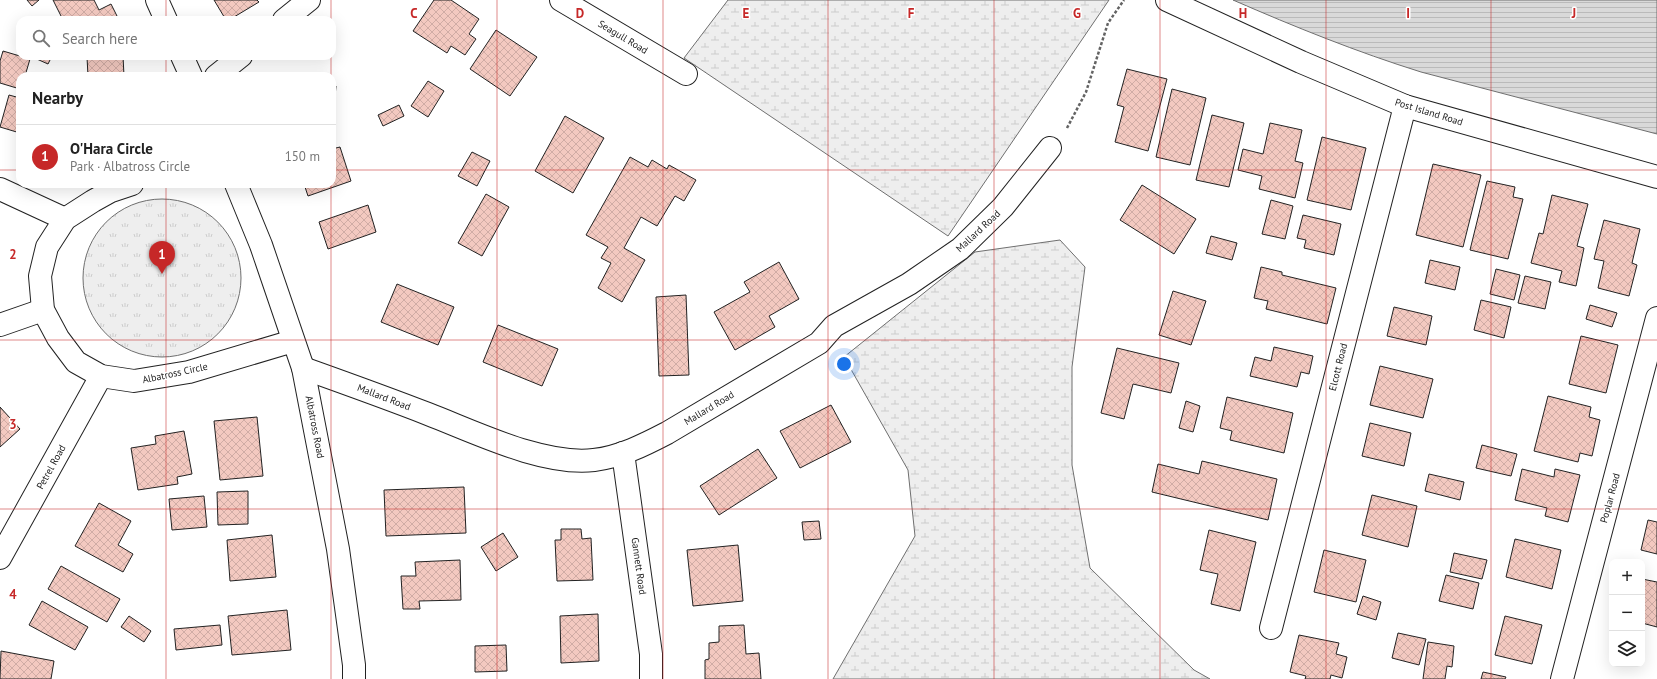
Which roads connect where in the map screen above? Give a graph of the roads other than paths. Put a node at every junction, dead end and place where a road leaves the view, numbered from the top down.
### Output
1 (158, 0) edge
2 (309, 0) edge
3 (561, 0) edge
4 (1167, 0) edge
5 (164, 16) edge
6 (289, 16) edge
7 (184, 60) edge
8 (236, 60) edge
9 (189, 72) edge
10 (221, 72) edge
11 (686, 74) dead end
12 (1405, 106) junction
13 (1050, 148) road end
14 (1657, 177) edge
15 (120, 188) edge
16 (238, 188) edge
17 (0, 189) edge
18 (65, 219) junction
19 (43, 310) junction
20 (1657, 318) edge
21 (0, 325) edge
22 (293, 341) junction
23 (303, 368) junction
24 (101, 376) junction
25 (623, 453) junction
26 (0, 558) edge
27 (1271, 628) dead end
28 (354, 679) edge
29 (651, 679) edge
30 (1562, 679) edge

1 - 5 street
2 - 6 street
3 - 11 street, Seagull Road
4 - 12 street, Post Island Road
7 - 9 street
8 - 10 street
12 - 14 street, Post Island Road
12 - 27 street, Elcott Road
13 - 25 street, Mallard Road
15 - 18 street, Albatross Circle
16 - 22 street, Albatross Road
17 - 18 street
18 - 19 street, Albatross Circle
19 - 21 street
19 - 24 street, Albatross Circle
20 - 30 street, Poplar Road
22 - 23 street, Albatross Road
22 - 24 street, Albatross Circle
23 - 25 street, Mallard Road
23 - 28 street, Albatross Road
24 - 26 street, Petrel Road
25 - 29 street, Gannett Road

